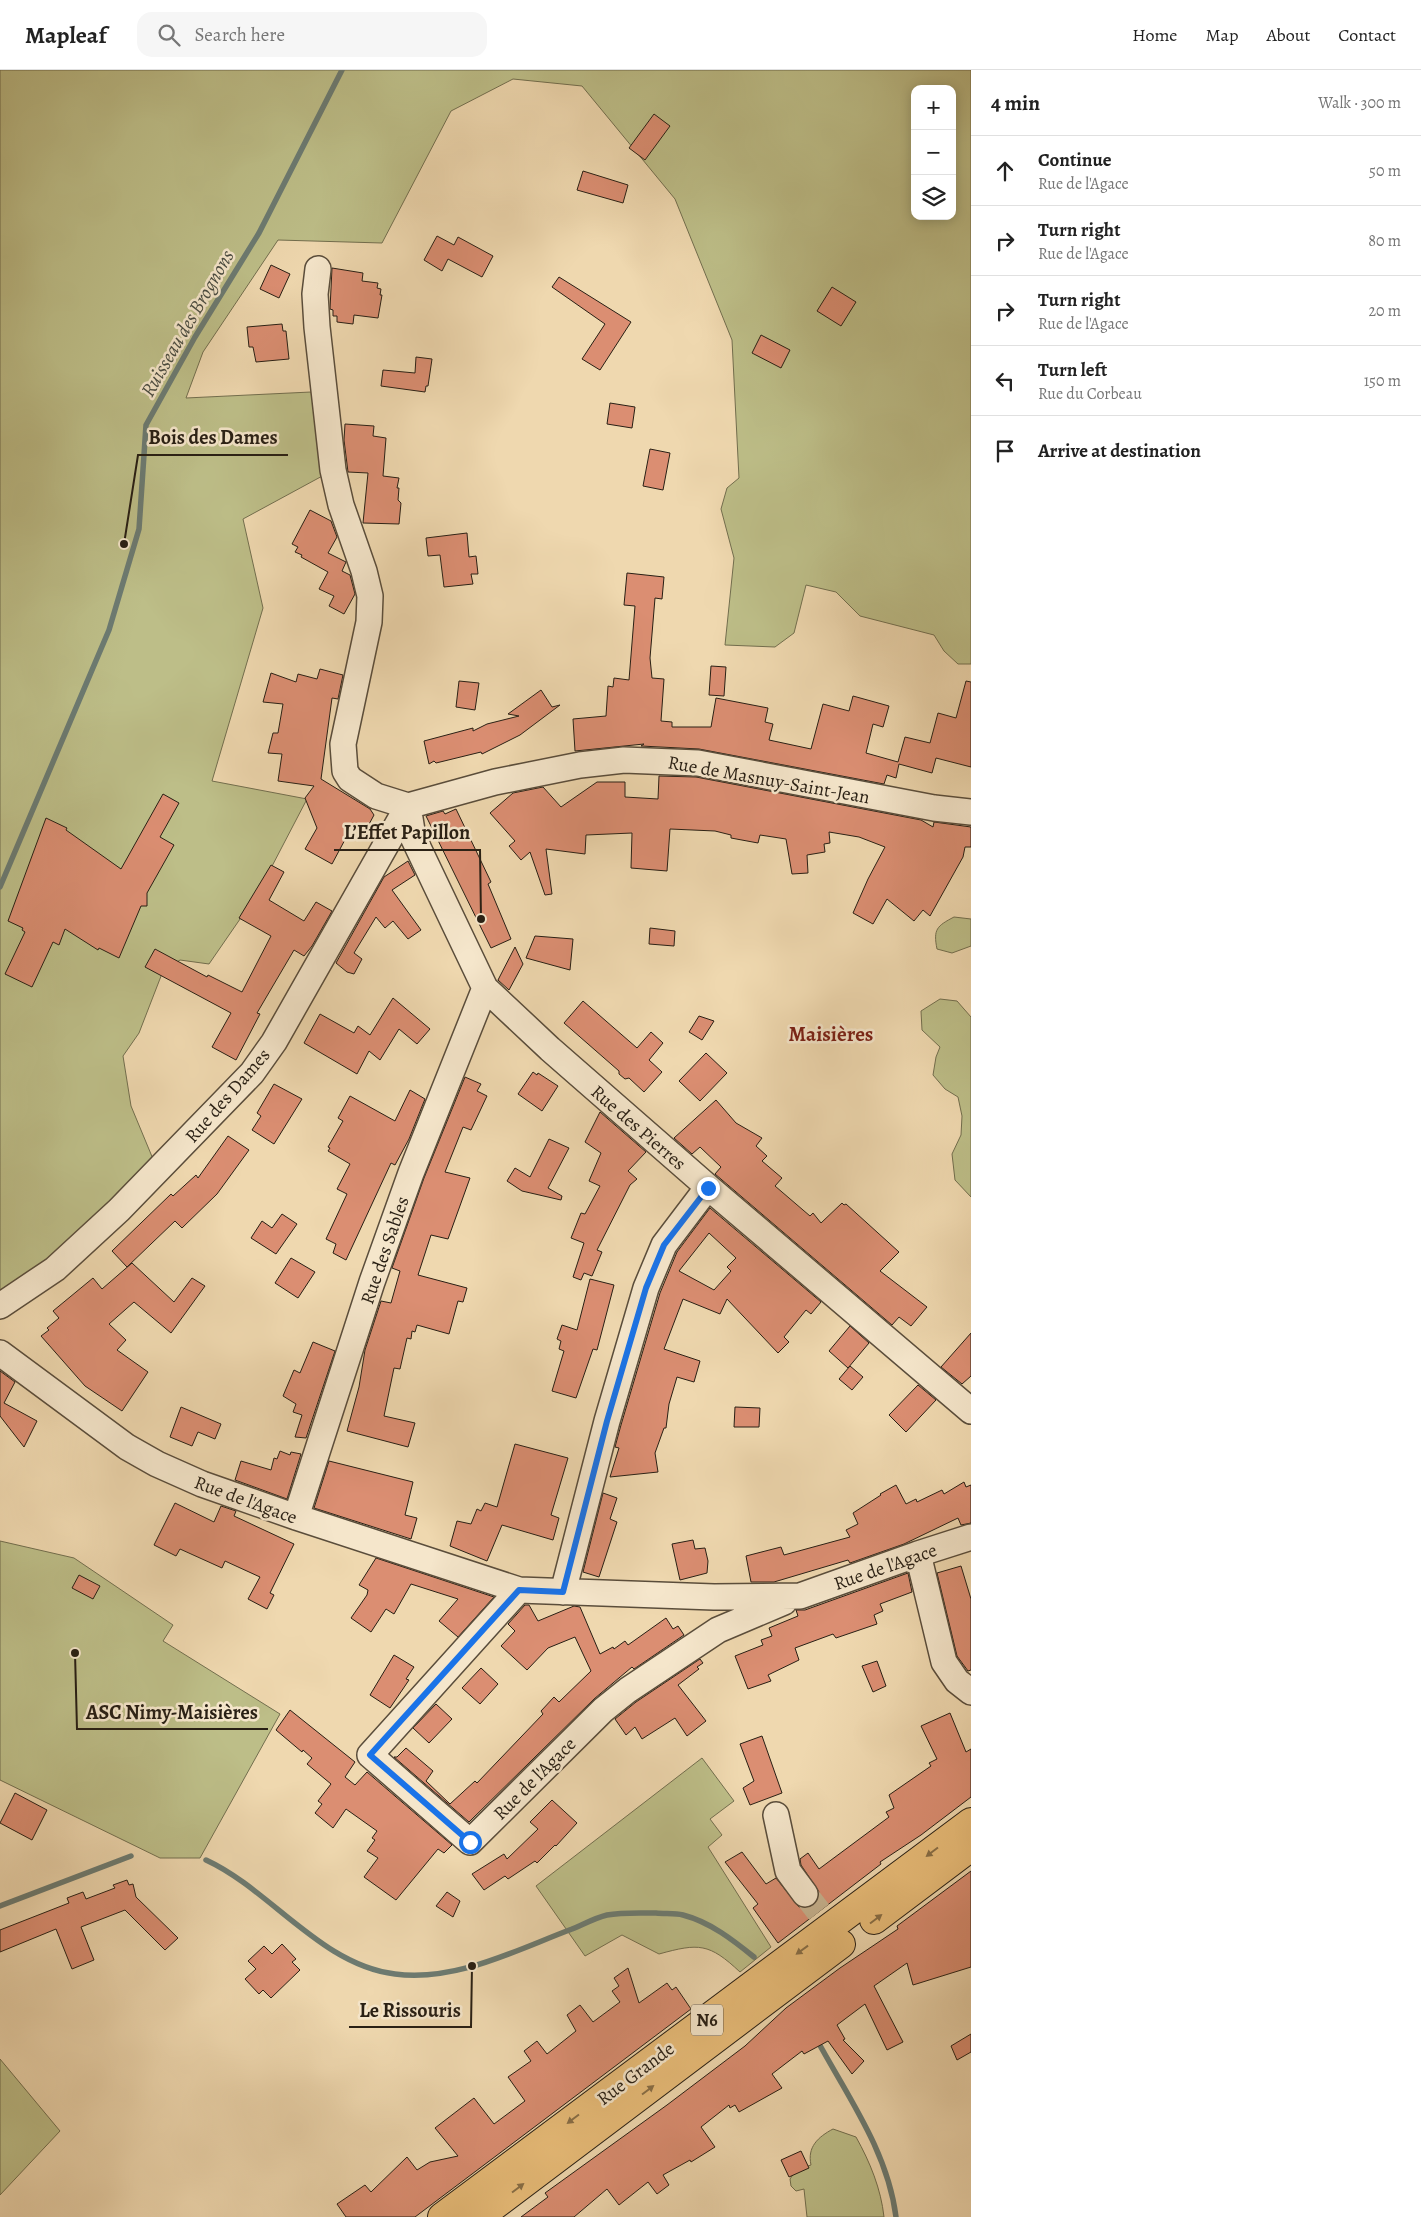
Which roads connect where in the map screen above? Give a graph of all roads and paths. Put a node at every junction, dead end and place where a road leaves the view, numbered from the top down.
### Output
1 (318, 269) dead end
2 (408, 806) junction
3 (971, 812) edge
4 (484, 988) junction
5 (708, 1188) junction
6 (0, 1306) edge
7 (0, 1353) edge
8 (971, 1411) edge
9 (296, 1517) junction
10 (971, 1537) edge
11 (918, 1554) junction
12 (519, 1590) junction
13 (563, 1592) junction
14 (800, 1596) junction
15 (971, 1692) edge
16 (776, 1815) dead end
17 (971, 1822) edge
18 (971, 1847) edge
19 (818, 1912) junction
20 (442, 2217) edge
21 (479, 2217) edge

1 - 2 street
2 - 3 street, Rue de Masnuy-Saint-Jean
2 - 4 street, Rue des Pierres
2 - 6 street, Rue des Dames
4 - 5 street, Rue des Pierres
4 - 9 street, Rue des Sables
5 - 8 street, Rue des Pierres
5 - 13 street
7 - 9 street, Rue de l'Agace
9 - 12 street, Rue de l'Agace
10 - 11 street, Rue de l'Agace
11 - 14 street, Rue de l'Agace
11 - 15 street
12 - 13 street, Rue de l'Agace
12 - 14 street, Rue de l'Agace
13 - 14 street, Rue de l'Agace
16 - 19 street
17 -> 19 main road, Rue Grande / N6
21 -> 18 main road, Rue Grande / N6
19 -> 20 main road, Rue Grande / N6

